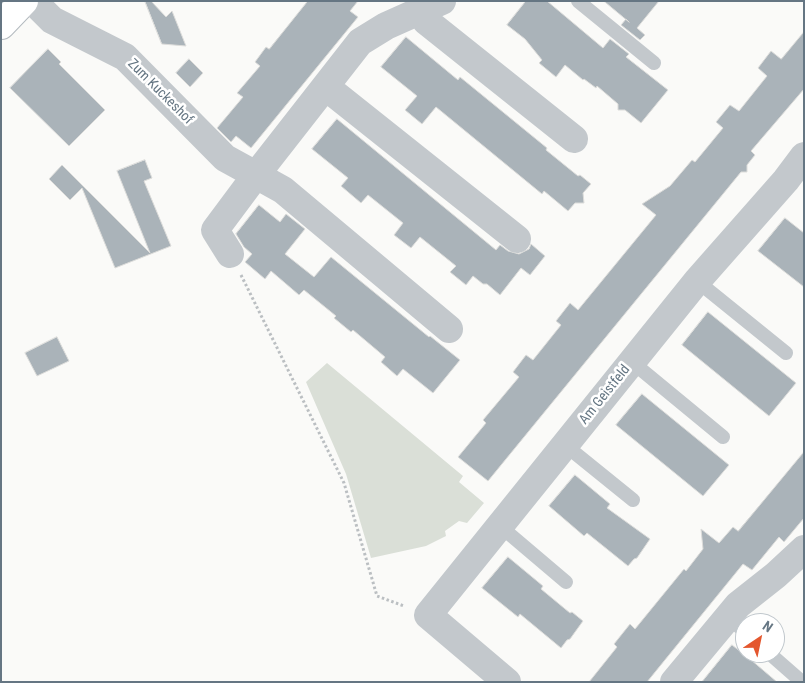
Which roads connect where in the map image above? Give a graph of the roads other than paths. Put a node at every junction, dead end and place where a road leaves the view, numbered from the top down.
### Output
1 (24, 1) edge
2 (34, 1) edge
3 (578, 1) edge
4 (431, 6) edge
5 (1, 25) edge
6 (654, 63) dead end
7 (326, 87) junction
8 (574, 139) dead end
9 (804, 156) edge
10 (256, 175) junction
11 (795, 183) edge
12 (517, 239) dead end
13 (230, 254) road end
14 (697, 281) junction
15 (449, 329) dead end
16 (786, 353) dead end
17 (632, 362) junction
18 (723, 437) dead end
19 (565, 445) junction
20 (633, 500) dead end
21 (500, 526) junction
22 (804, 549) edge
23 (566, 582) dead end
24 (738, 613) edge
25 (735, 626) edge
26 (780, 663) edge
27 (507, 682) edge
28 (674, 682) edge
29 (802, 682) edge

1 - 5 main road
2 - 10 street, Zum Kuckeshof
3 - 6 lane
4 - 7 street
4 - 8 street
7 - 10 street
7 - 12 street
9 - 11 street, Am Geistfeld
10 - 13 street
10 - 15 street, Zum Kuckeshof
11 - 14 street, Am Geistfeld
14 - 16 lane
14 - 17 street, Am Geistfeld
17 - 18 lane
17 - 19 street, Am Geistfeld
19 - 20 lane
19 - 21 street, Am Geistfeld
21 - 23 lane
21 - 27 street, Am Geistfeld
22 - 24 street
25 - 28 street
26 - 29 lane

